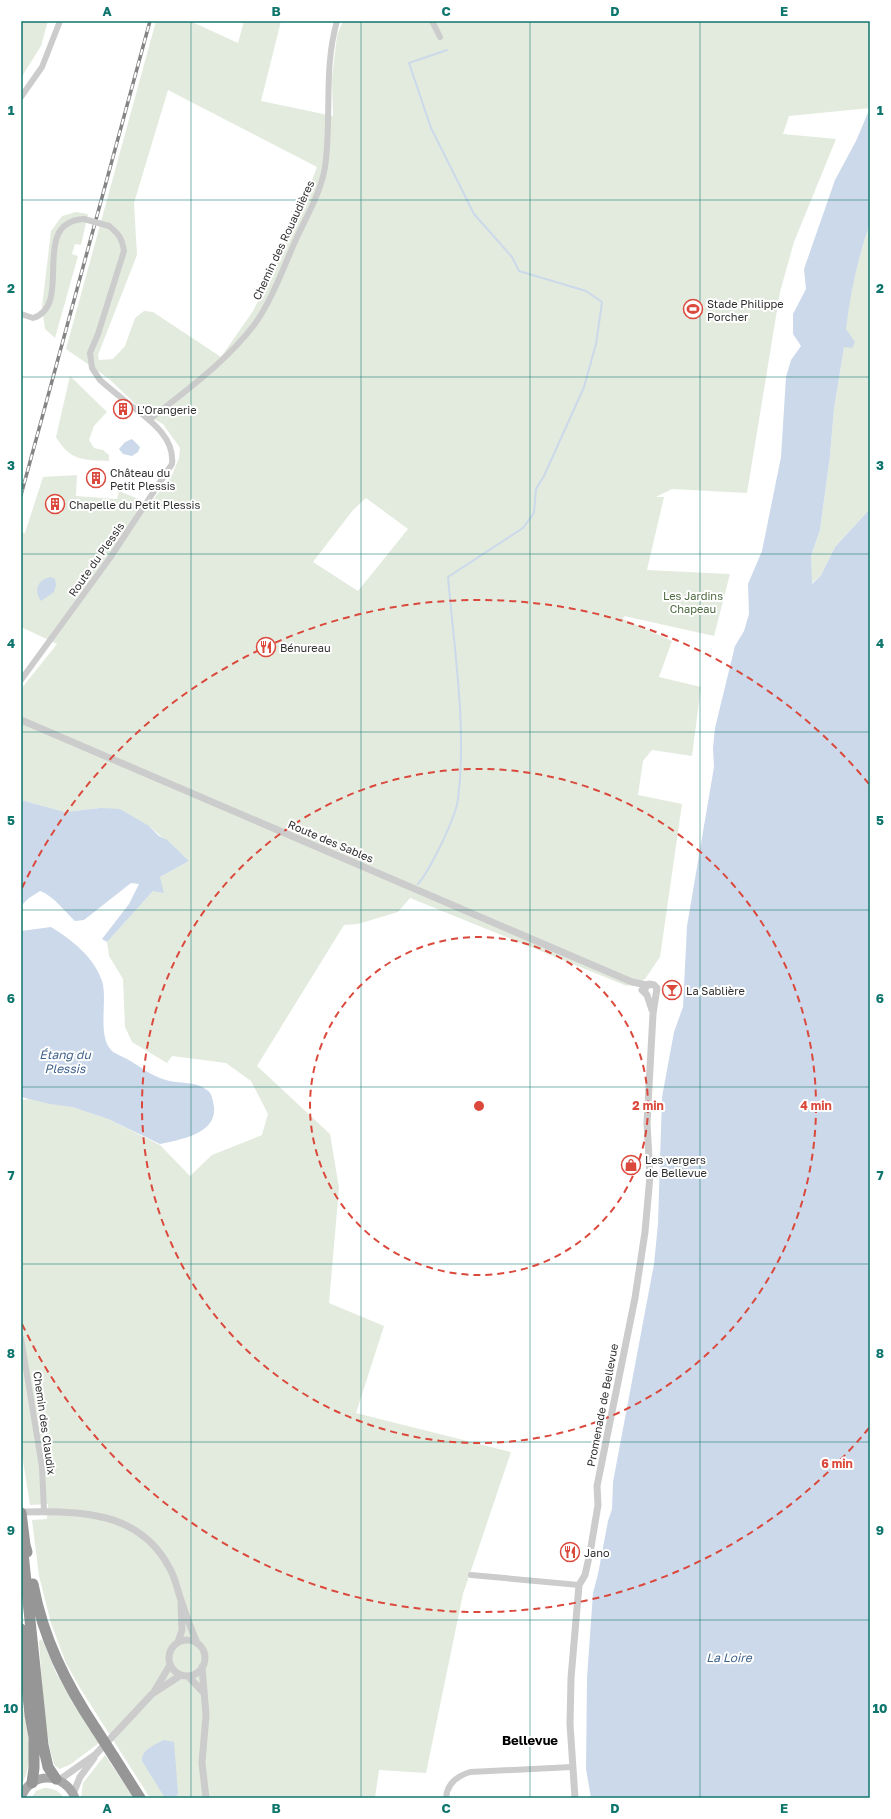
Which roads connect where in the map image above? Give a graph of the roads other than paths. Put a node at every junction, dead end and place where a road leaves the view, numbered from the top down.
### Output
1 (60, 21) edge
2 (337, 21) edge
3 (432, 21) edge
4 (440, 37) dead end
5 (21, 97) edge
6 (21, 314) edge
7 (149, 420) junction
8 (21, 680) edge
9 (21, 720) edge
10 (646, 991) junction
11 (655, 994) junction
12 (653, 1014) junction
13 (21, 1338) edge
14 (44, 1512) junction
15 (21, 1516) edge
16 (25, 1545) junction
17 (471, 1575) dead end
18 (579, 1585) junction
19 (181, 1601) junction
20 (21, 1629) edge
21 (178, 1642) junction
22 (197, 1643) junction
23 (170, 1665) junction
24 (202, 1667) junction
25 (184, 1675) junction
26 (152, 1694) junction
27 (204, 1696) junction
28 (96, 1754) junction
29 (572, 1768) junction
30 (57, 1779) junction
31 (32, 1783) junction
32 (74, 1796) edge
33 (21, 1798) edge
34 (140, 1798) edge
35 (206, 1798) edge
36 (446, 1798) edge
37 (574, 1798) edge

1 - 5 street
2 - 7 street, Chemin des Rouaudières
3 - 4 street
6 - 7 street, Route du Plessis, bridge
7 - 8 street, Route du Plessis
9 - 10 street, Route des Sables
10 - 11 street
10 - 11 street
10 - 12 street, Promenade de Bellevue
11 - 12 street, Promenade de Bellevue
12 - 18 street, Promenade de Bellevue
13 - 14 street, Chemin des Claudix
14 - 15 street
14 - 19 street
15 - 16 highway
16 - 30 highway
16 - 34 highway, bridge
17 - 18 street
18 - 29 street, Promenade de Bellevue
19 - 21 street
19 - 22 street
20 - 31 highway
21 - 22 street
21 - 23 street
22 - 24 street
23 - 25 street
23 - 26 street
24 - 25 street
24 - 27 street
25 - 26 street
25 - 27 street
26 - 28 street
27 - 35 street
28 - 30 street
28 - 32 street
29 - 36 street
29 - 37 street, Promenade de Bellevue
30 - 31 main road
30 - 32 main road
31 - 33 main road

